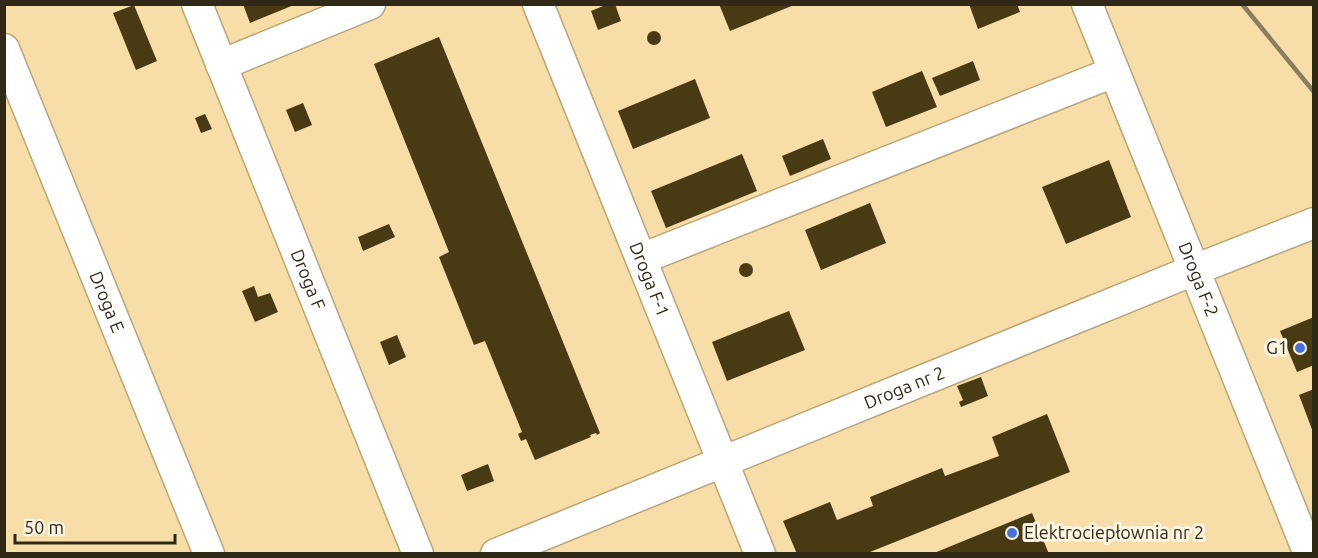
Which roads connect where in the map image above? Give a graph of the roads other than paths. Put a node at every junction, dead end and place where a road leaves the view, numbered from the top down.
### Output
1 (197, 4) edge
2 (369, 4) edge
3 (538, 4) edge
4 (1087, 4) edge
5 (4, 50) edge
6 (221, 65) junction
7 (1114, 72) junction
8 (1314, 224) edge
9 (641, 259) junction
10 (1194, 270) junction
11 (723, 461) junction
12 (209, 554) edge
13 (418, 554) edge
14 (496, 554) edge
15 (760, 554) edge
16 (1309, 554) edge

1 - 6 lane, Droga F
2 - 6 lane
3 - 9 lane, Droga F-1
4 - 7 lane, Droga F-2
5 - 12 lane, Droga E
6 - 13 lane, Droga F
7 - 9 lane
7 - 10 lane, Droga F-2
8 - 10 lane, Droga nr 2
9 - 11 lane, Droga F-1
10 - 11 lane, Droga nr 2
10 - 16 lane, Droga F-2
11 - 14 lane, Droga nr 2
11 - 15 lane, Droga F-1

